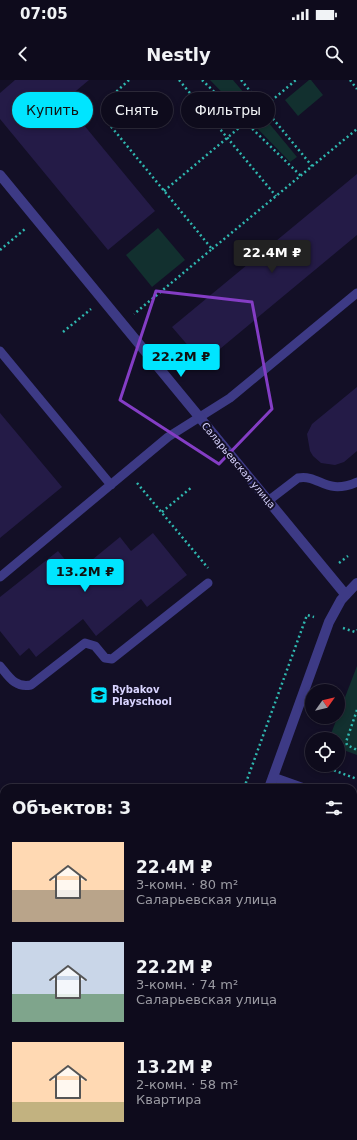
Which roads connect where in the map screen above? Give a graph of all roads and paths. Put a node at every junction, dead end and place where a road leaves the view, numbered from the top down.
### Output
1 (129, 80) edge
2 (179, 80) edge
3 (202, 80) edge
4 (241, 80) edge
5 (296, 80) edge
6 (350, 80) edge
7 (357, 89) edge
8 (214, 92) edge
9 (250, 92) edge
10 (275, 98) edge
11 (275, 122) edge
12 (238, 128) edge
13 (251, 128) edge
14 (357, 129) edge
15 (227, 138) junction
16 (312, 166) junction
17 (0, 175) edge
18 (301, 176) junction
19 (164, 191) junction
20 (276, 196) junction
21 (36, 219) junction
22 (212, 249) junction
23 (0, 250) edge
24 (357, 293) edge
25 (102, 299) junction
26 (123, 324) junction
27 (63, 332) dead end
28 (0, 351) edge
29 (200, 418) junction
30 (128, 471) junction
31 (357, 482) edge
32 (111, 485) junction
33 (192, 487) dead end
34 (268, 501) junction
35 (162, 512) junction
36 (211, 572) dead end
37 (0, 577) edge
38 (208, 583) dead end
39 (357, 583) edge
40 (345, 594) junction
41 (304, 623) dead end
42 (0, 666) edge
43 (357, 710) edge
44 (357, 750) edge
45 (338, 772) edge
46 (273, 777) junction
47 (357, 779) edge
48 (245, 784) edge
49 (270, 784) edge
50 (293, 784) edge

1 - 19 path
2 - 15 path
3 - 8 path
4 - 9 path
5 - 10 path
6 - 7 path
11 - 16 path
12 - 15 path
13 - 18 path
14 - 16 path
15 - 19 path
15 - 20 path
16 - 18 path
17 - 21 street, Саларьевская улица
18 - 20 path
19 - 22 path
20 - 22 path
21 - 23 path
21 - 25 street, Саларьевская улица
22 - 26 path
24 - 29 lane
25 - 26 street, Саларьевская улица
25 - 27 path
26 - 29 street, Саларьевская улица
28 - 32 lane
29 - 30 lane
29 - 34 street, Саларьевская улица
30 - 32 lane
30 - 35 path
31 - 34 lane
32 - 37 lane
33 - 35 path
34 - 40 street, Саларьевская улица
35 - 36 path
38 - 42 lane
39 - 40 street
40 - 46 street
41 - 48 path
43 - 44 path
45 - 47 path
46 - 49 street
46 - 50 lane

